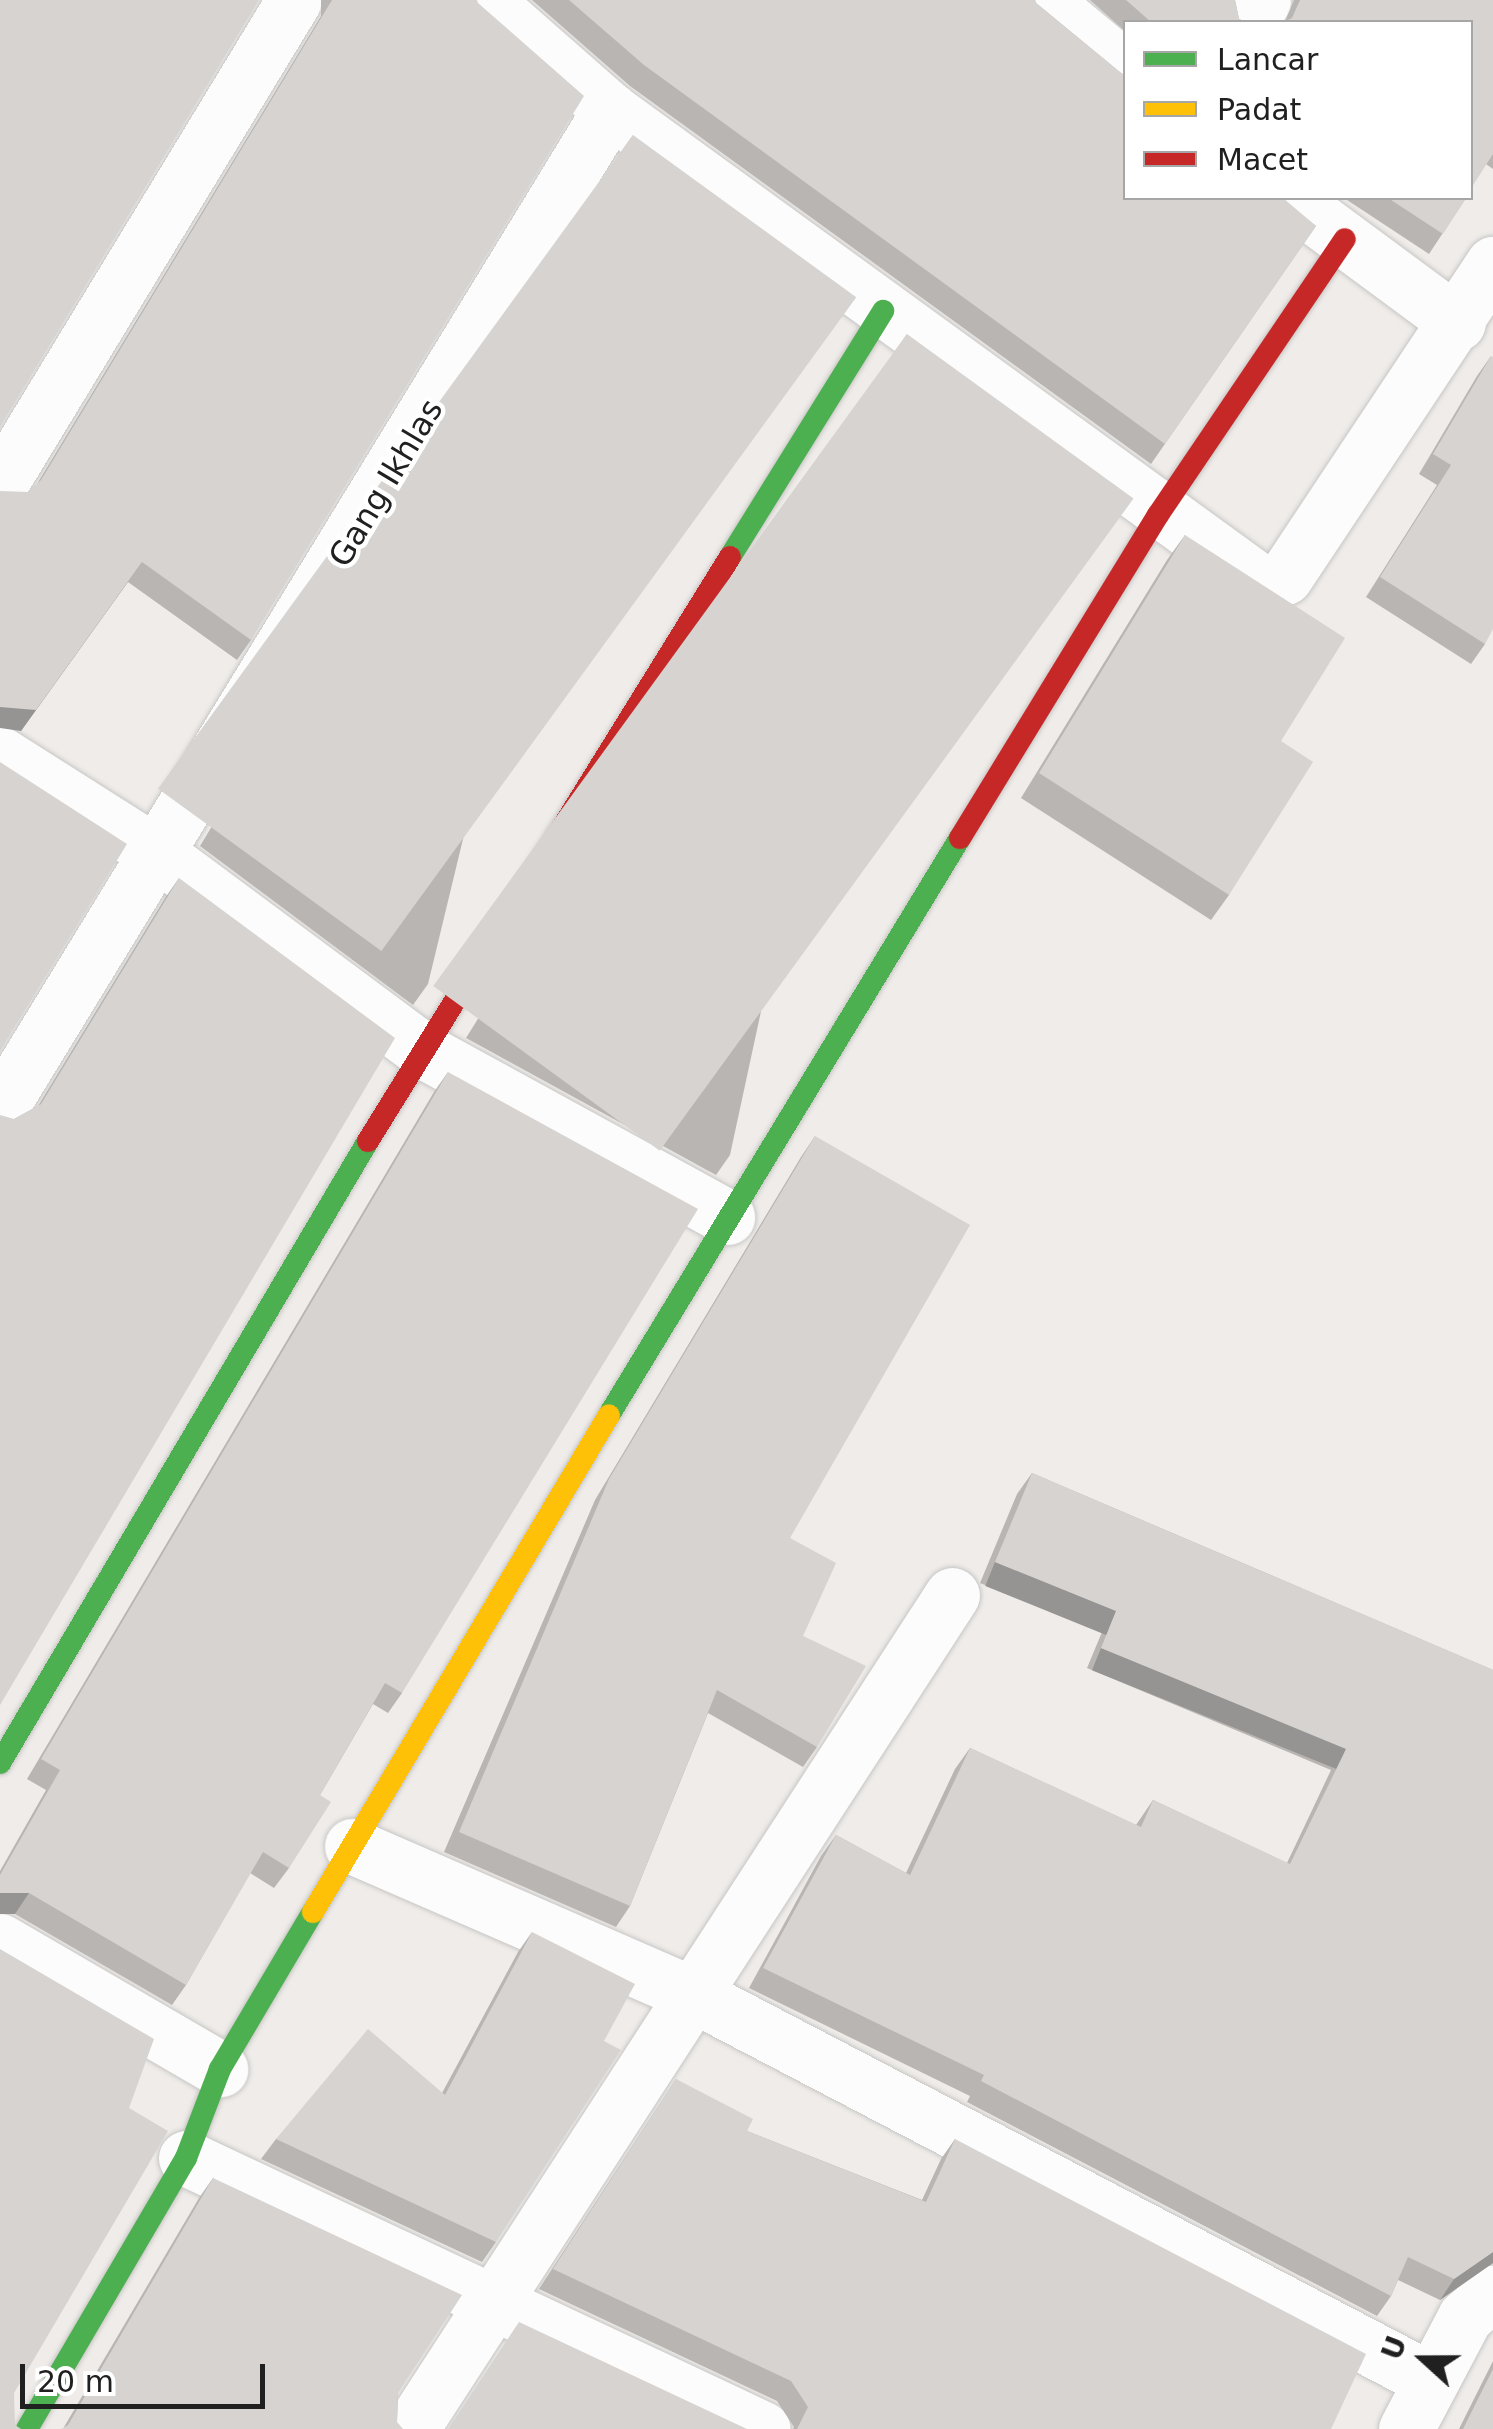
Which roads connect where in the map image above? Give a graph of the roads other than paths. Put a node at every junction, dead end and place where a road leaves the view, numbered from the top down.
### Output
1 (294, 0) edge
2 (485, 0) edge
3 (1043, 0) edge
4 (1123, 67) edge
5 (610, 110) junction
6 (1292, 200) edge
7 (1345, 239) junction
8 (1493, 264) edge
9 (883, 310) junction
10 (1458, 323) junction
11 (0, 484) edge
12 (1158, 515) junction
13 (0, 754) edge
14 (161, 856) junction
15 (422, 1050) junction
16 (0, 1108) edge
17 (727, 1217) junction
18 (952, 1595) dead end
19 (0, 1763) edge
20 (352, 1846) junction
21 (0, 1941) edge
22 (690, 1993) junction
23 (220, 2069) junction
24 (186, 2158) junction
25 (1493, 2293) edge
26 (492, 2296) junction
27 (1431, 2380) junction
28 (27, 2429) edge
29 (410, 2429) edge
30 (763, 2429) edge
31 (1406, 2429) edge

1 - 11 street
2 - 5 street
3 - 4 street
5 - 9 street
5 - 14 street, Gang Ikhlas
6 - 7 street
7 - 10 street
7 - 12 street
8 - 10 street
9 - 12 street
9 - 15 street
10 - 12 street
12 - 17 street
13 - 14 street
14 - 15 street
14 - 16 street, Gang Ikhlas
15 - 17 street
15 - 19 street
17 - 20 street
18 - 22 street
20 - 22 street
20 - 23 street
21 - 23 street
22 - 26 street
22 - 27 street
23 - 24 street
24 - 26 street
24 - 28 street
25 - 27 street
26 - 29 street
26 - 30 street
27 - 31 street

